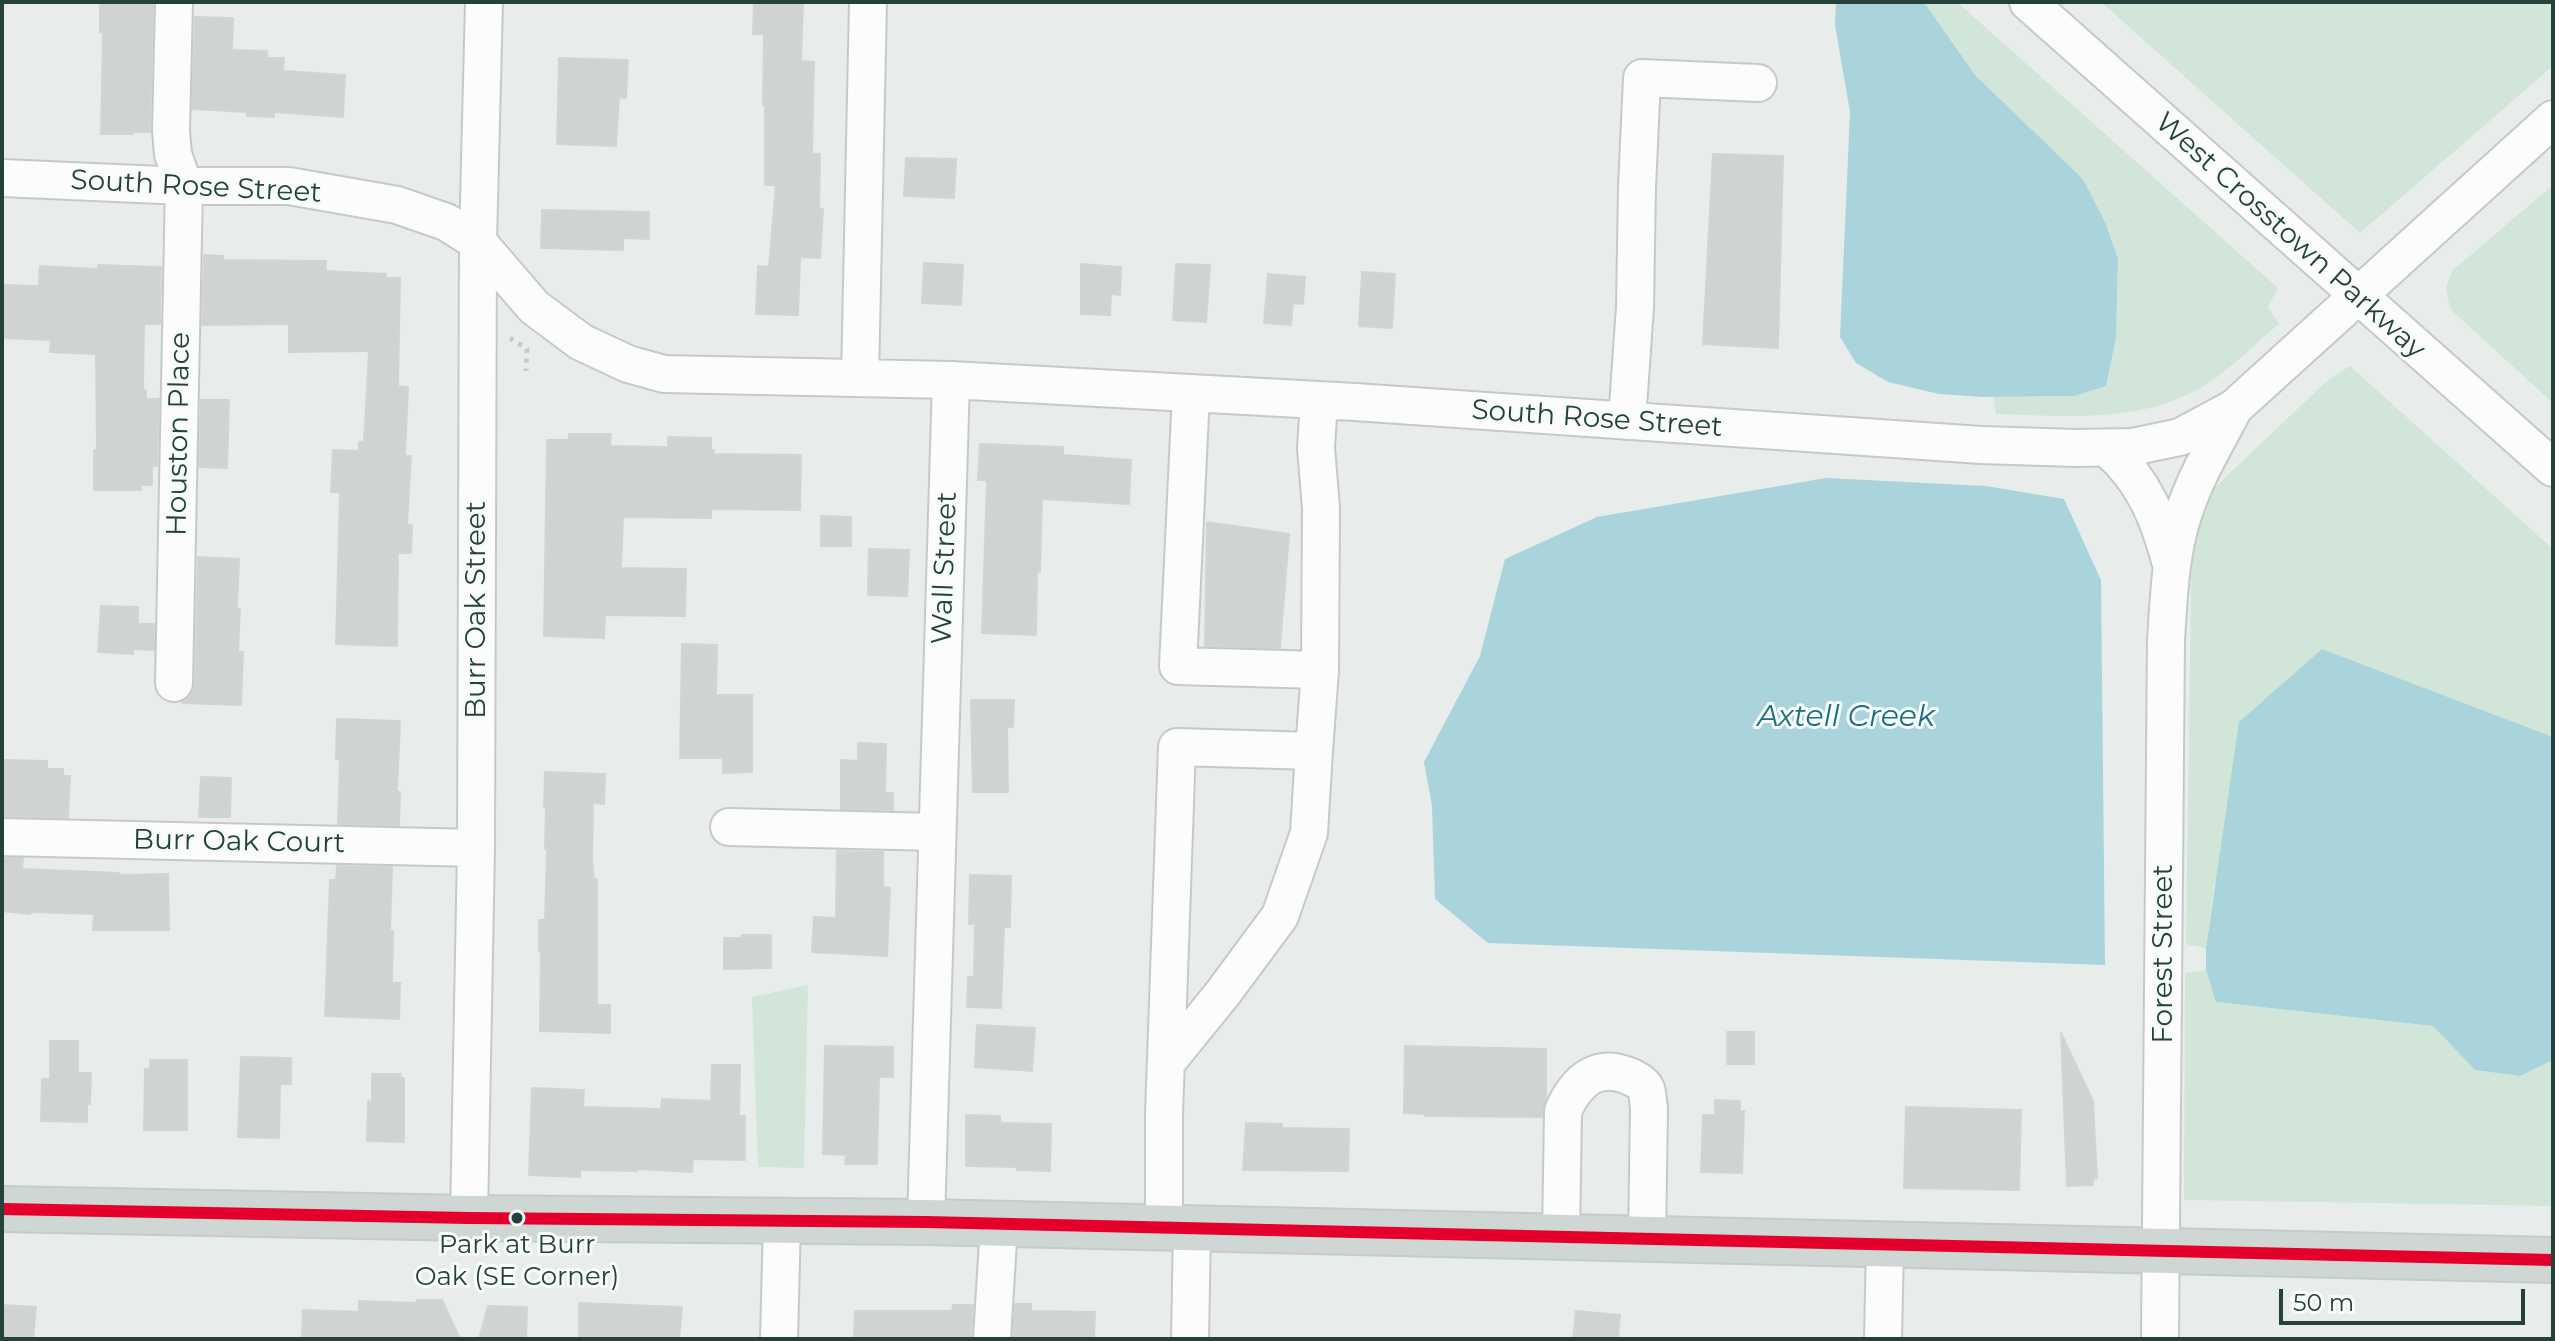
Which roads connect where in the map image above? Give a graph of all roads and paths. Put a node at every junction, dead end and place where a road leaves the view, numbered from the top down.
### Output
1 (174, 2) edge
2 (484, 2) edge
3 (868, 2) edge
4 (2028, 2) edge
5 (1758, 83) dead end
6 (2553, 119) edge
7 (2, 178) edge
8 (184, 186) junction
9 (478, 242) junction
10 (2357, 296) junction
11 (503, 333) dead end
12 (526, 371) dead end
13 (860, 378) junction
14 (951, 380) junction
15 (1191, 393) junction
16 (1319, 400) junction
17 (2234, 408) junction
18 (1627, 421) junction
19 (2108, 449) junction
20 (2553, 468) edge
21 (2172, 569) junction
22 (1320, 670) junction
23 (174, 683) dead end
24 (1314, 751) junction
25 (729, 827) dead end
26 (937, 832) junction
27 (2, 837) edge
28 (476, 848) junction
29 (1167, 1062) junction
30 (2, 1209) edge
31 (469, 1218) junction
32 (782, 1221) junction
33 (926, 1222) junction
34 (999, 1224) junction
35 (1178, 1229) junction
36 (1561, 1237) junction
37 (1647, 1239) junction
38 (1885, 1245) junction
39 (2162, 1251) junction
40 (2553, 1260) edge
41 (779, 1339) edge
42 (992, 1339) edge
43 (1190, 1339) edge
44 (1883, 1339) edge
45 (2160, 1339) edge

1 - 8 street, Houston Place
2 - 9 street, Burr Oak Street
3 - 13 street
4 - 10 street, West Crosstown Parkway
5 - 18 street
6 - 10 street
7 - 8 street, South Rose Street
8 - 9 street, South Rose Street
8 - 23 street, Houston Place
9 - 13 street, South Rose Street
9 - 28 street, Burr Oak Street
10 - 17 street
10 - 20 street, West Crosstown Parkway
11 - 12 path
13 - 14 street
14 - 15 street, South Rose Street
14 - 26 street, Wall Street
15 - 16 street, South Rose Street
15 - 22 street
16 - 18 street, South Rose Street
16 - 22 street
17 - 19 street, South Rose Street
17 - 21 street, Forest Street
18 - 19 street, South Rose Street
19 - 21 street, Forest Street
21 - 39 street, Forest Street
22 - 24 street
24 - 29 street
24 - 29 street
25 - 26 street
26 - 33 street, Wall Street
27 - 28 street, Burr Oak Court
28 - 31 street, Burr Oak Street
29 - 35 street
30 - 31 main road
31 - 32 main road
32 - 33 main road
32 - 41 street
33 - 34 main road
34 - 35 main road
34 - 42 street
35 - 36 main road
35 - 43 street
36 - 37 main road
36 - 37 street
37 - 38 main road
38 - 39 main road
38 - 44 street
39 - 40 main road
39 - 45 street, Forest Street

